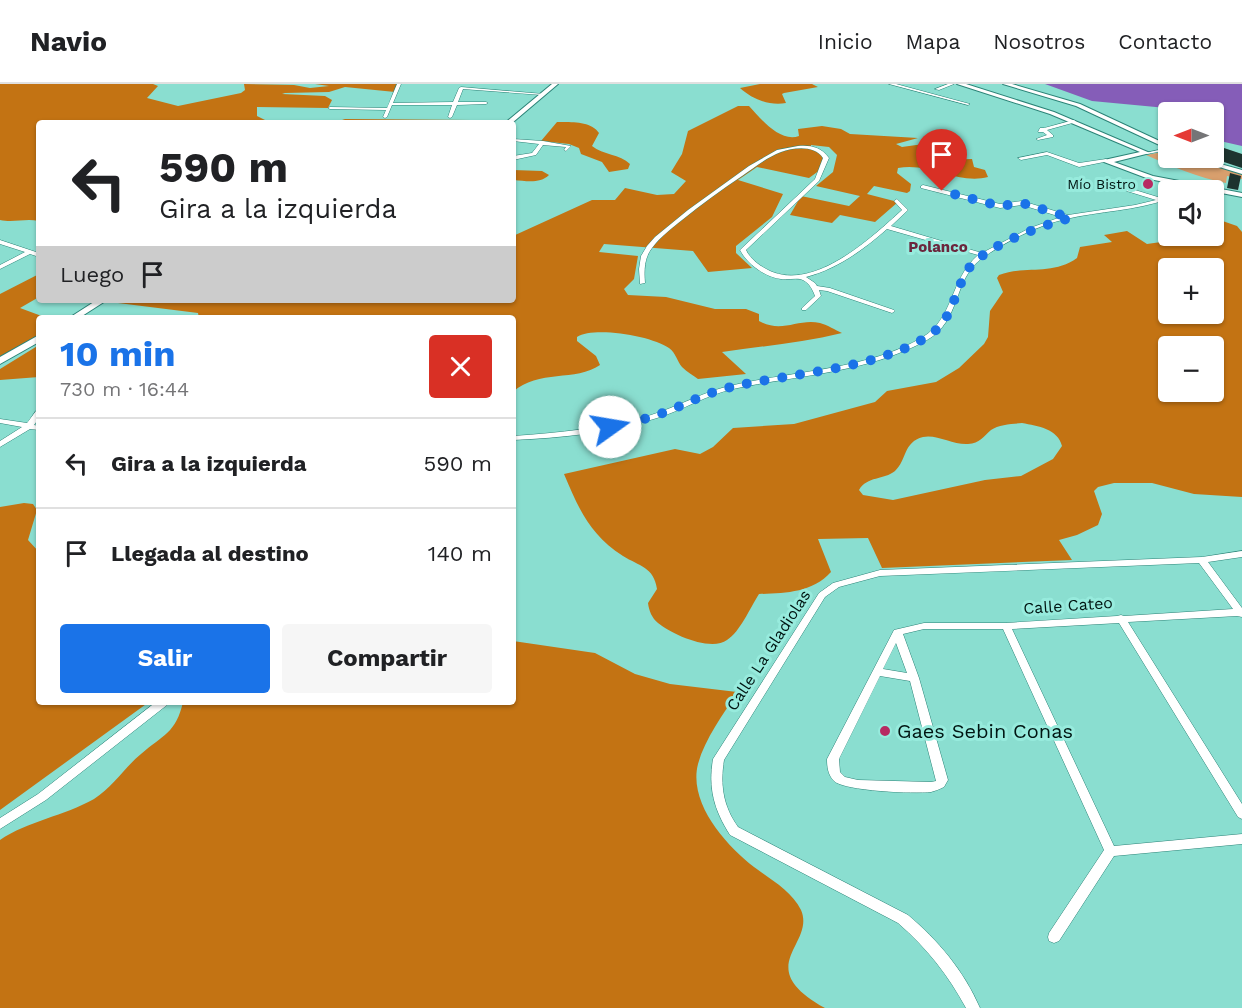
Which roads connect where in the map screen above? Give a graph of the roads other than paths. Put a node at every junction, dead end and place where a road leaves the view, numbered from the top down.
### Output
1 (399, 84) edge
2 (555, 84) edge
3 (891, 84) edge
4 (952, 84) edge
5 (960, 84) edge
6 (1006, 84) edge
7 (460, 86) edge
8 (937, 89) dead end
9 (542, 94) junction
10 (454, 103) junction
11 (486, 103) dead end
12 (968, 104) dead end
13 (390, 106) junction
14 (330, 108) dead end
15 (385, 117) dead end
16 (450, 117) dead end
17 (512, 120) edge
18 (1074, 121) junction
19 (516, 140) edge
20 (1038, 140) dead end
21 (543, 142) junction
22 (1158, 143) edge
23 (566, 150) dead end
24 (1158, 150) edge
25 (1147, 153) junction
26 (516, 157) edge
27 (1021, 158) dead end
28 (1106, 161) junction
29 (1224, 167) edge
30 (1242, 172) edge
31 (1158, 181) edge
32 (1109, 184) dead end
33 (923, 187) dead end
34 (1224, 193) edge
35 (1242, 195) edge
36 (1158, 197) edge
37 (1158, 200) edge
38 (897, 201) dead end
39 (1071, 218) junction
40 (887, 226) junction
41 (0, 242) edge
42 (30, 252) junction
43 (36, 254) edge
44 (984, 255) junction
45 (0, 267) edge
46 (799, 276) junction
47 (642, 283) dead end
48 (817, 288) junction
49 (98, 303) edge
50 (804, 309) dead end
51 (892, 311) dead end
52 (78, 315) edge
53 (36, 340) edge
54 (0, 361) edge
55 (36, 417) edge
56 (0, 421) edge
57 (29, 426) junction
58 (36, 427) edge
59 (516, 438) edge
60 (0, 446) edge
61 (1242, 554) edge
62 (1202, 560) junction
63 (1241, 614) edge
64 (1121, 618) junction
65 (1006, 626) junction
66 (897, 632) junction
67 (877, 672) junction
68 (914, 678) junction
69 (159, 705) edge
70 (1242, 814) edge
71 (0, 824) edge
72 (1242, 839) edge
73 (1110, 851) junction
74 (1054, 937) dead end
75 (973, 1008) edge

1 - 13 street
2 - 9 street
3 - 12 street
4 - 8 street
5 - 18 street
6 - 22 street
7 - 9 street
7 - 10 street
9 - 17 street
10 - 11 street
10 - 13 street
10 - 16 street
13 - 14 street
13 - 15 street
18 - 20 street
18 - 25 street
19 - 21 street
21 - 23 street
21 - 26 street
24 - 25 street
25 - 28 street
27 - 28 street
28 - 31 street
29 - 30 street
32 - 36 street
33 - 39 street
34 - 35 street
37 - 39 street
38 - 40 street
39 - 44 street
40 - 44 street
40 - 46 street
41 - 42 street
42 - 43 street
42 - 45 street
44 - 59 street
46 - 47 street
46 - 48 street
48 - 50 street
48 - 51 street
49 - 52 street
53 - 54 street
55 - 57 street
56 - 57 street
57 - 58 street
57 - 60 street
61 - 62 street, Calle La Gladiolas
62 - 63 street
62 - 75 street, Calle La Gladiolas
63 - 64 street, Calle Cateo
64 - 65 street, Calle Cateo
64 - 70 street
65 - 66 street, Calle Cateo
65 - 73 street
66 - 67 street
66 - 68 street
67 - 68 street
67 - 68 street
69 - 71 street
72 - 73 street
73 - 74 street

